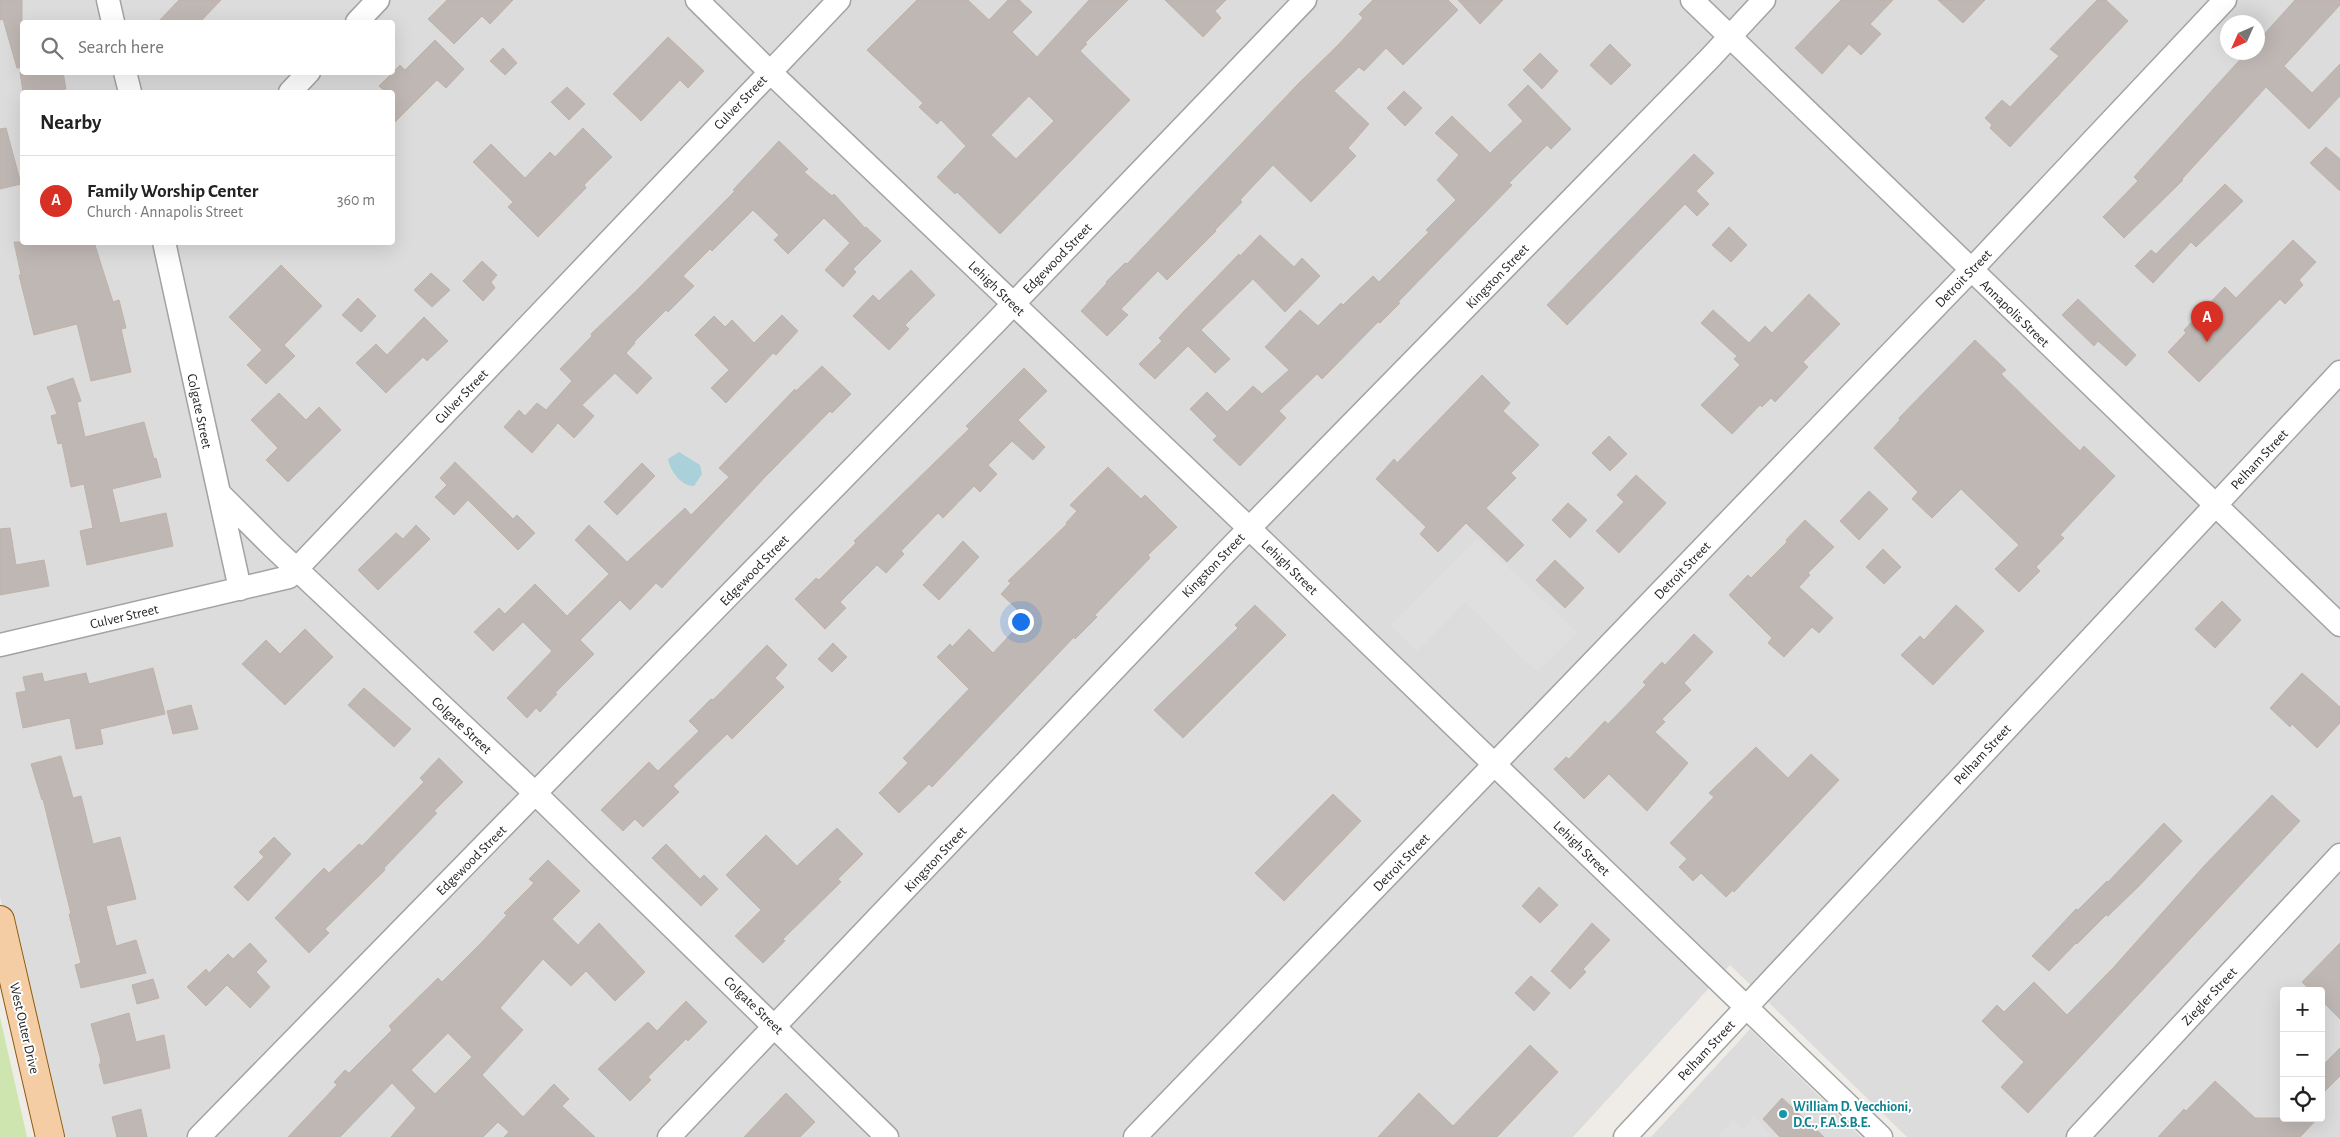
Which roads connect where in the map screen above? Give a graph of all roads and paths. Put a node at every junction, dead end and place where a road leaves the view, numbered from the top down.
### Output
1 (108, 0) edge
2 (378, 0) edge
3 (697, 0) edge
4 (839, 0) edge
5 (1305, 0) edge
6 (1692, 0) edge
7 (1764, 0) edge
8 (2225, 0) edge
9 (113, 20) edge
10 (358, 20) edge
11 (1730, 36) junction
12 (769, 72) junction
13 (126, 75) edge
14 (306, 75) edge
15 (130, 90) edge
16 (292, 90) edge
17 (165, 245) edge
18 (1971, 270) junction
19 (1014, 303) junction
20 (2340, 372) edge
21 (219, 493) junction
22 (2216, 505) junction
23 (1250, 528) junction
24 (296, 569) junction
25 (240, 589) junction
26 (2340, 625) edge
27 (0, 645) edge
28 (1495, 765) junction
29 (536, 794) junction
30 (2340, 855) edge
31 (0, 920) edge
32 (1746, 1006) junction
33 (776, 1027) junction
34 (50, 1137) edge
35 (199, 1137) edge
36 (669, 1137) edge
37 (887, 1137) edge
38 (1135, 1137) edge
39 (1625, 1137) edge
40 (1881, 1137) edge
41 (2078, 1137) edge

1 - 9 street
2 - 10 street
3 - 12 street, Lehigh Street
4 - 12 street, Culver Street
5 - 19 street, Edgewood Street
6 - 11 street, Annapolis Street
7 - 11 street, Kingston Street
8 - 18 street, Detroit Street
11 - 18 street, Annapolis Street
11 - 23 street, Kingston Street
12 - 19 street, Lehigh Street
12 - 24 street, Culver Street
13 - 15 street
14 - 16 street
17 - 21 street, Colgate Street
18 - 22 street, Annapolis Street
18 - 28 street, Detroit Street
19 - 23 street, Lehigh Street
19 - 29 street, Edgewood Street
20 - 22 street, Pelham Street
21 - 24 street, Colgate Street
21 - 25 street
22 - 26 street, Annapolis Street
22 - 32 street, Pelham Street
23 - 28 street, Lehigh Street
23 - 33 street, Kingston Street
24 - 25 street, Culver Street
24 - 29 street, Colgate Street
25 - 27 street, Culver Street
28 - 32 street, Lehigh Street
28 - 38 street, Detroit Street
29 - 33 street, Colgate Street
29 - 35 street, Edgewood Street
30 - 41 street, Ziegler Street
31 - 34 main road, West Outer Drive
32 - 39 street, Pelham Street
32 - 40 street, Lehigh Street
33 - 36 street, Kingston Street
33 - 37 street, Colgate Street

